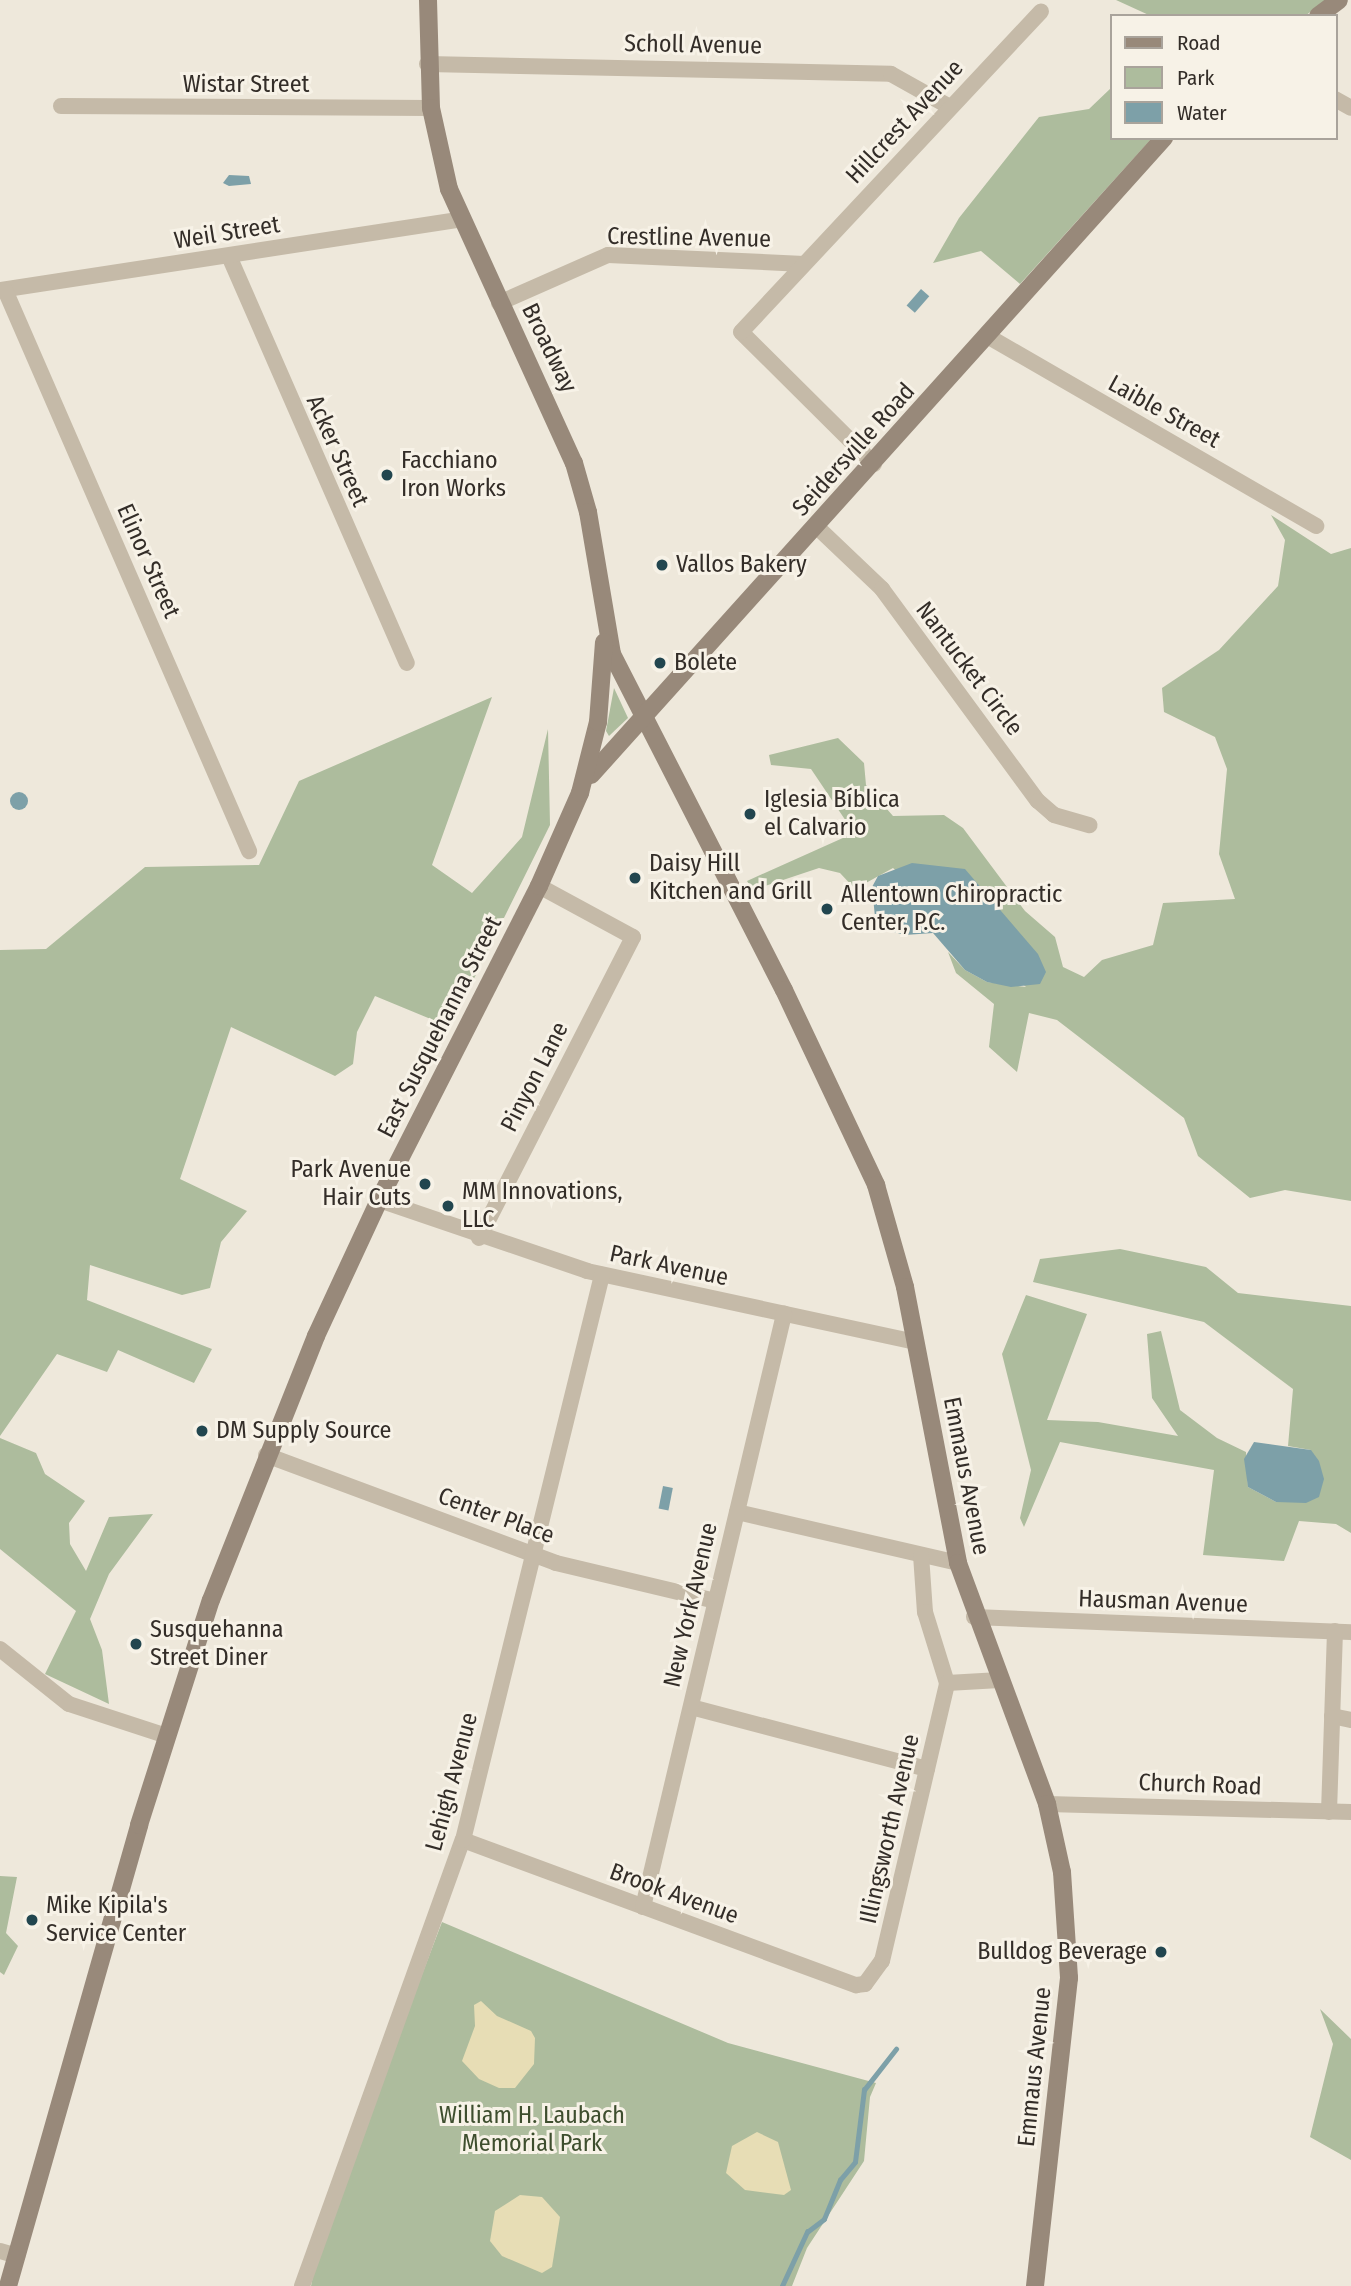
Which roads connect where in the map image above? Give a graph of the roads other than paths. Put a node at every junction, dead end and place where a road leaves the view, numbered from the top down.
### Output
1 (428, 0) edge
2 (1339, 0) edge
3 (1041, 11) dead end
4 (1321, 14) edge
5 (427, 64) junction
6 (61, 106) dead end
7 (950, 107) junction
8 (431, 108) junction
9 (1162, 140) edge
10 (460, 220) junction
11 (229, 256) junction
12 (804, 264) junction
13 (2, 293) edge
14 (499, 303) junction
15 (989, 337) junction
16 (874, 464) junction
17 (1317, 526) dead end
18 (817, 527) junction
19 (603, 618) junction
20 (407, 663) dead end
21 (643, 716) junction
22 (580, 793) junction
23 (1090, 825) dead end
24 (249, 851) dead end
25 (539, 886) junction
26 (379, 1200) junction
27 (478, 1238) junction
28 (602, 1275) junction
29 (784, 1314) junction
30 (915, 1342) junction
31 (266, 1455) junction
32 (737, 1512) junction
33 (533, 1555) junction
34 (921, 1555) junction
35 (958, 1563) junction
36 (715, 1601) junction
37 (974, 1617) junction
38 (1343, 1631) edge
39 (0, 1649) edge
40 (1000, 1680) junction
41 (947, 1683) junction
42 (691, 1707) junction
43 (1332, 1716) junction
44 (1351, 1720) edge
45 (167, 1736) junction
46 (927, 1769) junction
47 (1047, 1804) junction
48 (1329, 1812) junction
49 (1351, 1812) edge
50 (464, 1840) junction
51 (643, 1907) junction
52 (869, 1982) joint
53 (8, 2253) edge
54 (8, 2286) edge
55 (302, 2286) edge
56 (1035, 2286) edge

1 - 5 main road, Broadway
2 - 4 main road
3 - 7 street, Hillcrest Avenue
5 - 7 street, Scholl Avenue
5 - 8 main road, Broadway
6 - 8 street, Wistar Street
7 - 12 street, Hillcrest Avenue
8 - 10 main road, Broadway
9 - 15 main road, Seidersville Road
10 - 11 street, Weil Street
10 - 14 main road, Broadway
11 - 13 street, Weil Street
11 - 20 street, Acker Street
12 - 14 street, Crestline Avenue
12 - 16 street, Hillcrest Avenue
13 - 24 street, Elinor Street
14 - 19 main road, Broadway
15 - 16 main road, Seidersville Road
15 - 17 street, Laible Street
16 - 18 main road, Seidersville Road
18 - 21 main road, Seidersville Road
18 - 23 street, Nantucket Circle
19 - 21 main road, Broadway
19 - 22 main road, East Susquehanna Street
21 - 22 main road, Seidersville Road
21 - 30 main road, Emmaus Avenue
22 - 25 main road, East Susquehanna Street
25 - 26 main road, East Susquehanna Street
25 - 27 street, Pinyon Lane
26 - 27 street, Park Avenue
26 - 31 main road, East Susquehanna Street
27 - 28 street, Park Avenue
28 - 29 street, Park Avenue
28 - 33 street, Lehigh Avenue
29 - 30 street, Park Avenue
29 - 32 street, New York Avenue
30 - 35 main road, Emmaus Avenue
31 - 33 street, Center Place
31 - 45 main road, East Susquehanna Street
32 - 34 street
32 - 36 street, New York Avenue
33 - 36 street, Center Place
33 - 50 street, Lehigh Avenue
34 - 35 street
34 - 41 street
35 - 37 main road, Emmaus Avenue
36 - 42 street, New York Avenue
37 - 38 street, Hausman Avenue
37 - 40 main road, Emmaus Avenue
38 - 43 street
39 - 45 street
40 - 41 street
40 - 47 main road, Emmaus Avenue
41 - 46 street, Illingsworth Avenue
42 - 46 street
42 - 51 street, New York Avenue
43 - 44 street
43 - 48 street
45 - 53 main road, East Susquehanna Street
46 - 52 street, Illingsworth Avenue
47 - 48 street, Church Road
47 - 56 main road, Emmaus Avenue
48 - 49 street, Church Road
50 - 51 street, Brook Avenue
50 - 55 street, Lehigh Avenue
51 - 52 street, Brook Avenue
53 - 54 main road, East Susquehanna Street

